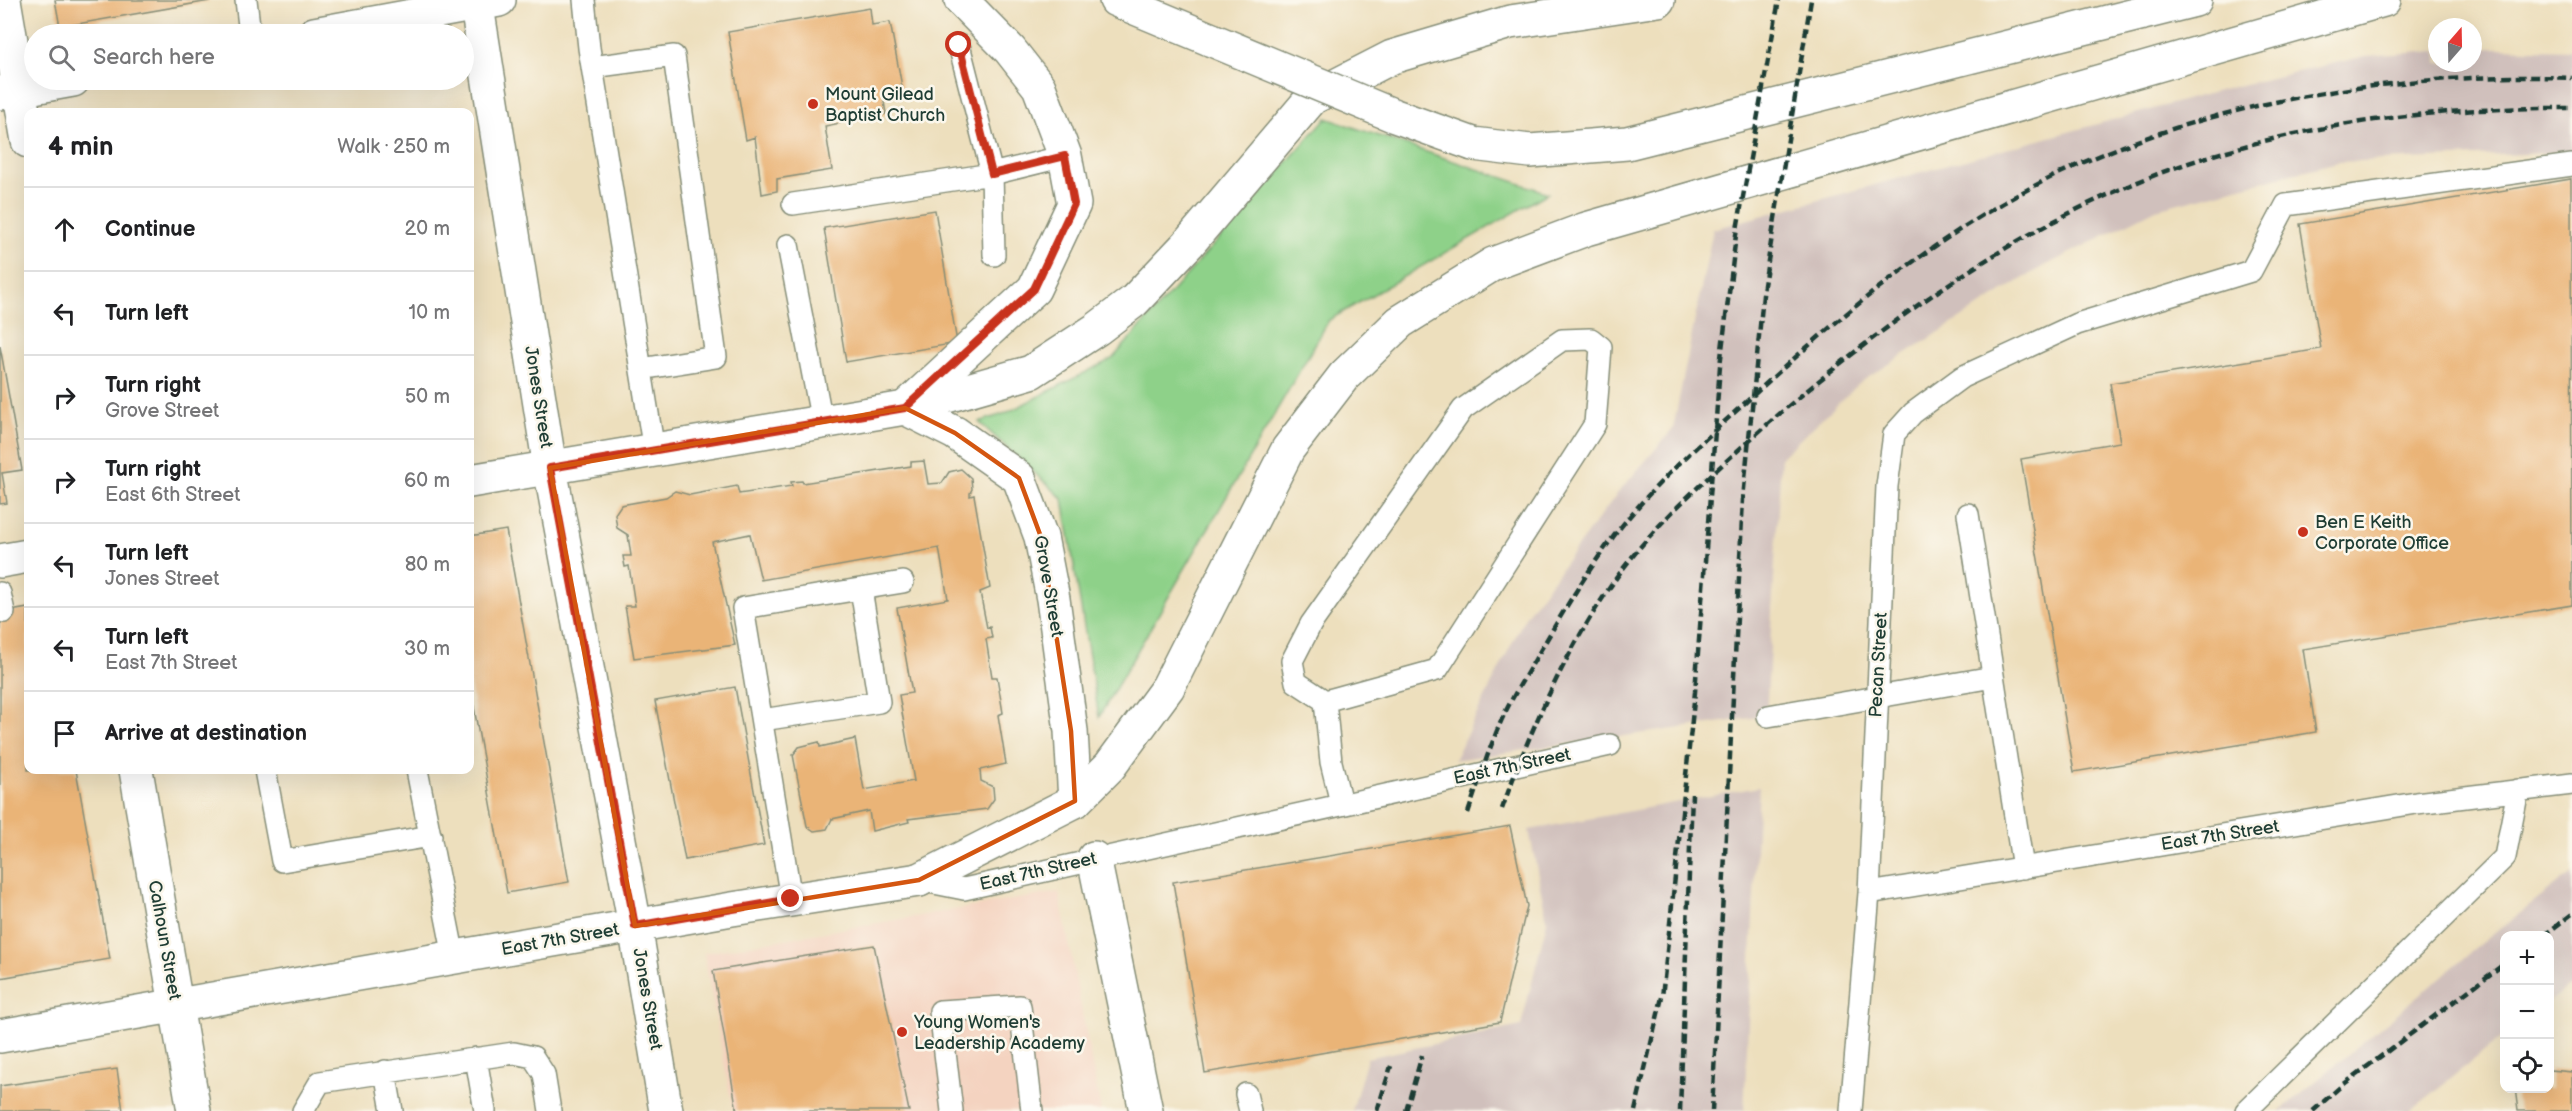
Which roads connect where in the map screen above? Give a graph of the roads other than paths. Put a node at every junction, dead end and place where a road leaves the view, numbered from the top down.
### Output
1 (4, 0) edge
2 (246, 0) edge
3 (584, 0) edge
4 (961, 0) edge
5 (1116, 0) edge
6 (1658, 0) edge
7 (2195, 0) edge
8 (2384, 0) edge
9 (484, 1) edge
10 (249, 24) edge
11 (366, 24) edge
12 (959, 45) dead end
13 (592, 67) junction
14 (10, 91) edge
15 (24, 130) edge
16 (1065, 156) junction
17 (2572, 165) edge
18 (992, 174) junction
19 (793, 204) dead end
20 (788, 246) dead end
21 (994, 255) dead end
22 (641, 369) junction
23 (905, 408) junction
24 (822, 422) junction
25 (654, 451) junction
26 (550, 468) junction
27 (474, 480) edge
28 (1968, 514) dead end
29 (24, 557) edge
30 (0, 561) edge
31 (903, 582) dead end
32 (861, 589) junction
33 (1993, 677) junction
34 (1876, 697) junction
35 (1325, 701) junction
36 (1768, 716) dead end
37 (762, 720) junction
38 (1610, 745) dead end
39 (137, 774) edge
40 (266, 774) edge
41 (418, 774) edge
42 (2572, 784) edge
43 (2517, 790) junction
44 (1075, 801) junction
45 (1341, 803) junction
46 (430, 836) junction
47 (1094, 858) junction
48 (2023, 867) junction
49 (919, 880) junction
50 (1869, 893) junction
51 (791, 899) junction
52 (635, 926) junction
53 (454, 957) junction
54 (176, 1006) junction
55 (0, 1036) edge
56 (476, 1058) junction
57 (385, 1071) junction
58 (194, 1111) edge
59 (303, 1111) edge
60 (392, 1111) edge
61 (485, 1111) edge
62 (550, 1111) edge
63 (666, 1111) edge
64 (952, 1111) edge
65 (1032, 1111) edge
66 (1146, 1111) edge
67 (1851, 1111) edge
68 (2246, 1111) edge

1 - 14 main road
2 - 10 lane
3 - 13 lane
4 - 16 main road
5 - 7 main road, bridge
6 - 23 main road
8 - 44 main road
9 - 11 main road
9 - 26 main road, Jones Street
12 - 18 lane
13 - 22 lane
13 - 22 lane
14 - 15 main road
16 - 18 lane
16 - 23 main road
17 - 34 lane, Pecan Street
18 - 19 lane
18 - 21 lane
20 - 24 lane
22 - 25 lane
23 - 24 main road
23 - 44 main road, Grove Street
24 - 25 main road
25 - 26 main road
26 - 27 main road
26 - 52 main road, Jones Street
28 - 33 lane
29 - 30 main road
31 - 32 lane
32 - 37 lane
32 - 37 lane
33 - 34 lane
33 - 48 lane
34 - 36 lane
34 - 50 lane, Pecan Street
35 - 35 lane
35 - 45 lane
37 - 51 lane
38 - 45 lane, East 7th Street
39 - 54 main road, Calhoun Street
40 - 46 lane
41 - 46 lane
42 - 43 lane, East 7th Street
43 - 48 lane, East 7th Street
43 - 68 lane
44 - 49 main road
45 - 47 lane, East 7th Street
46 - 53 lane
47 - 49 lane, East 7th Street
47 - 66 main road
48 - 50 lane, East 7th Street
49 - 51 main road, East 7th Street
50 - 67 lane, Pecan Street
51 - 52 main road, East 7th Street
52 - 53 main road, East 7th Street
52 - 63 main road, Jones Street
53 - 54 main road, East 7th Street
54 - 55 main road, East 7th Street
54 - 58 main road, Calhoun Street
56 - 57 lane
56 - 61 lane
56 - 62 lane
57 - 59 lane
57 - 60 lane
64 - 65 lane

